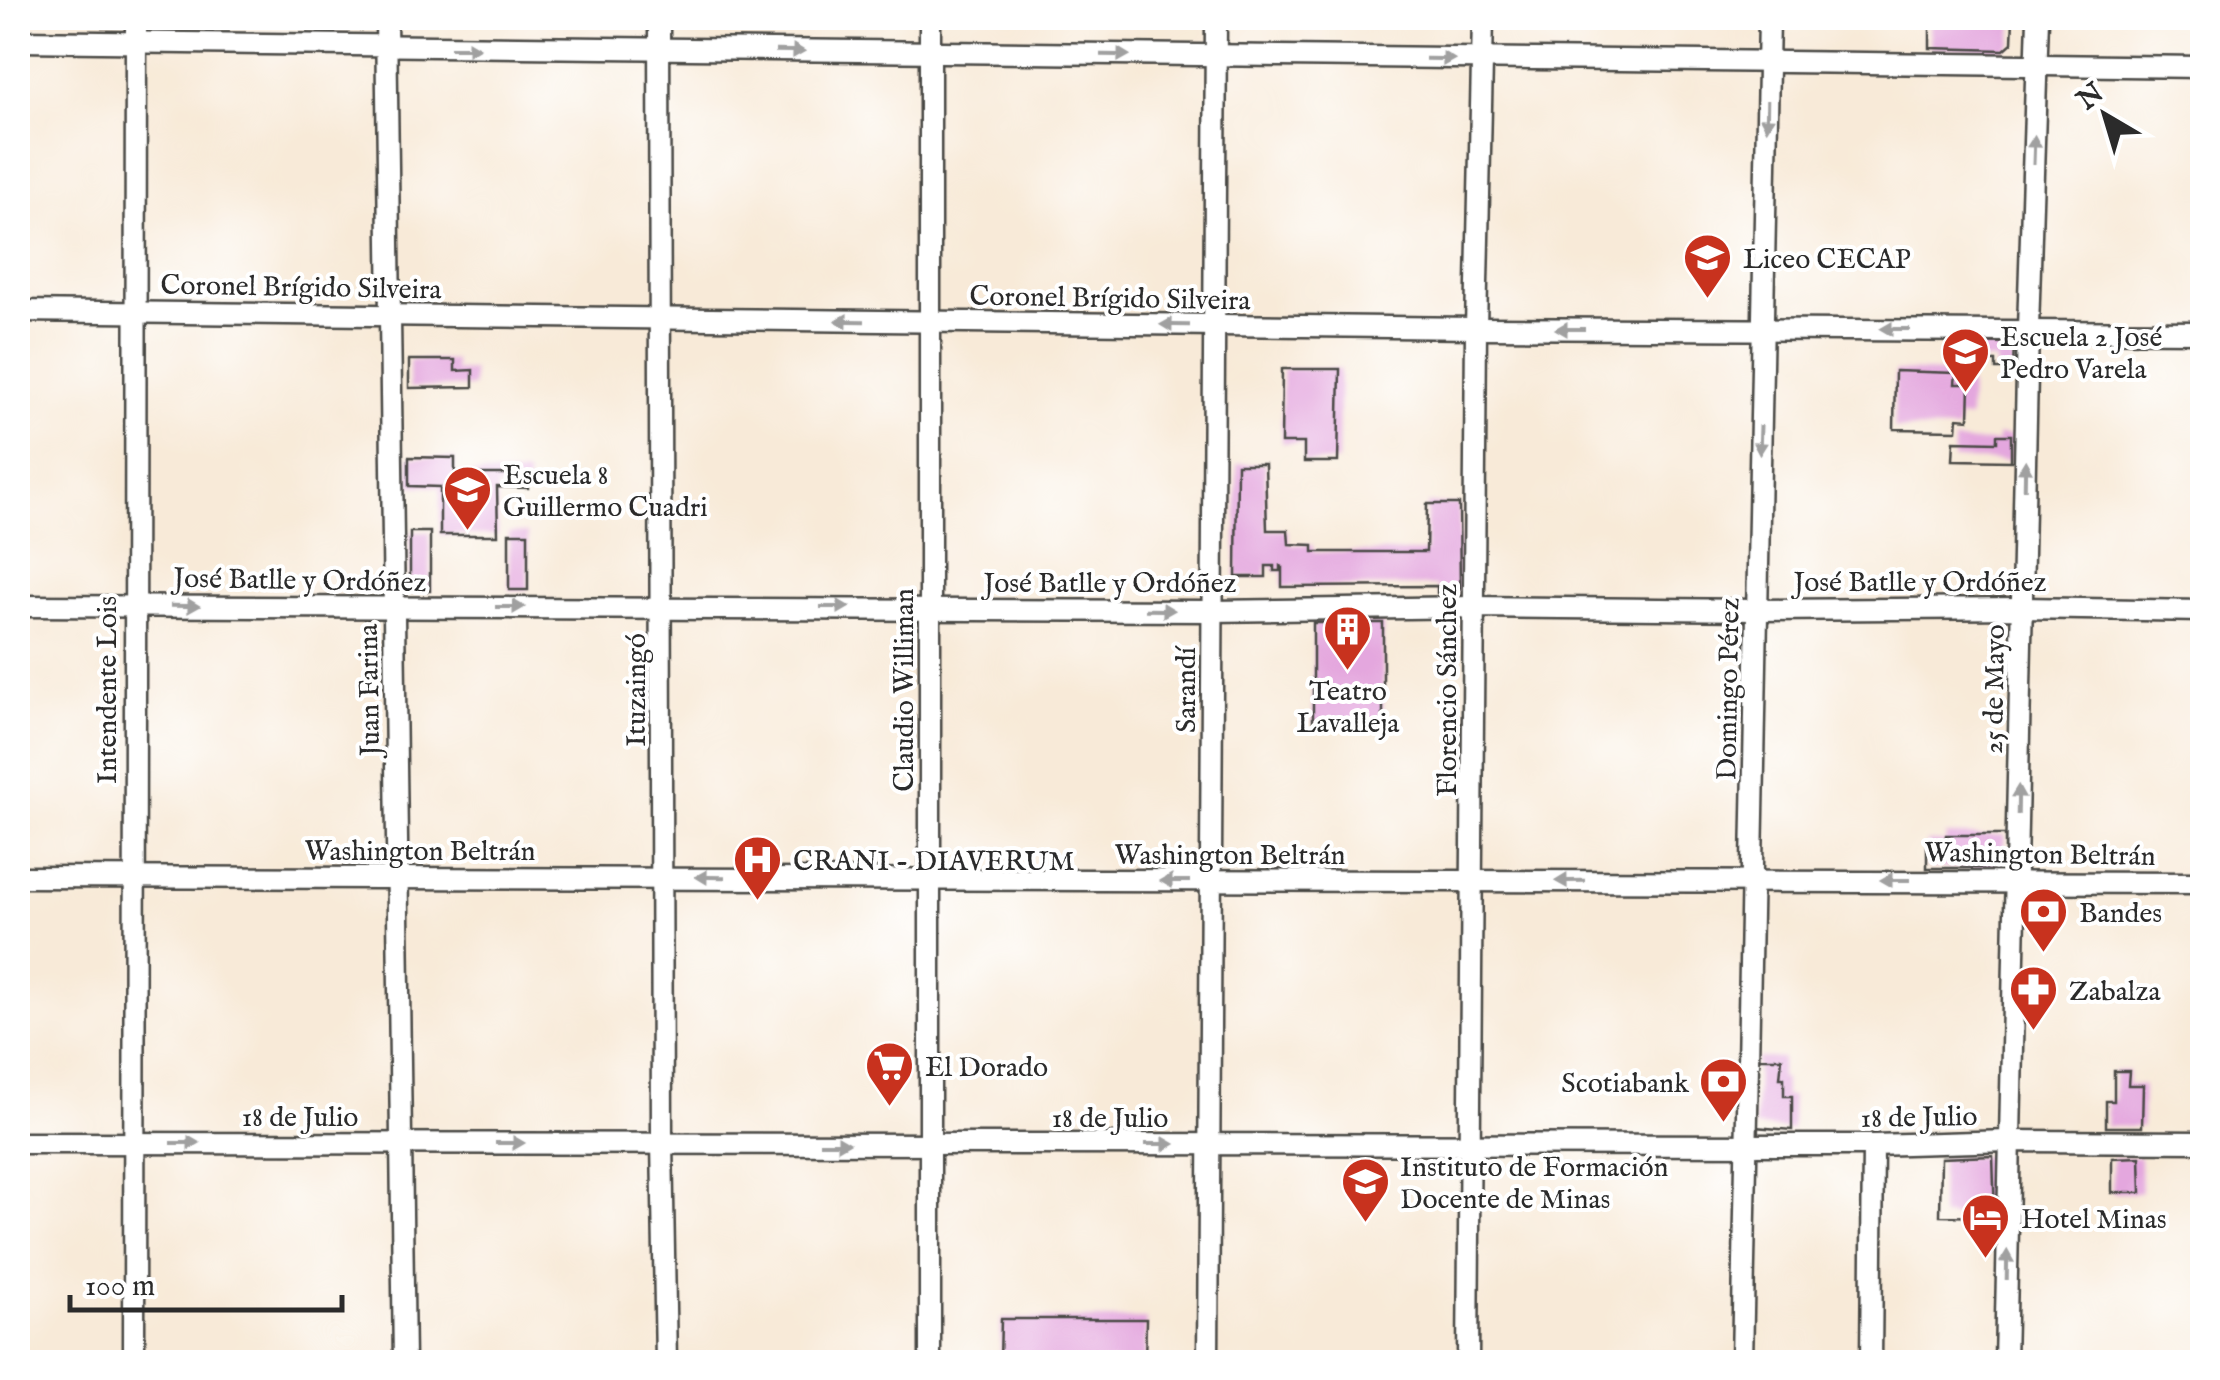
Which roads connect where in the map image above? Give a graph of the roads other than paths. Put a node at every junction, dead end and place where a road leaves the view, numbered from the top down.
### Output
1 (136, 18) edge
2 (386, 18) edge
3 (659, 18) edge
4 (930, 18) edge
5 (1216, 18) edge
6 (1483, 18) edge
7 (1770, 18) edge
8 (2038, 18) edge
9 (136, 40) junction
10 (18, 41) edge
11 (386, 48) junction
12 (659, 48) junction
13 (930, 53) junction
14 (1216, 56) junction
15 (1482, 59) junction
16 (1768, 61) junction
17 (2038, 65) junction
18 (2202, 67) edge
19 (136, 310) junction
20 (18, 311) edge
21 (390, 317) junction
22 (661, 318) junction
23 (930, 322) junction
24 (1214, 325) junction
25 (1476, 328) junction
26 (2028, 329) junction
27 (1763, 330) junction
28 (2202, 332) edge
29 (134, 605) junction
30 (18, 606) edge
31 (662, 606) junction
32 (1473, 607) junction
33 (394, 608) junction
34 (930, 608) junction
35 (2022, 608) junction
36 (1755, 610) junction
37 (2202, 610) edge
38 (1212, 611) junction
39 (134, 875) junction
40 (18, 877) edge
41 (663, 877) junction
42 (1751, 879) junction
43 (398, 880) junction
44 (2016, 880) junction
45 (930, 881) junction
46 (1211, 881) junction
47 (1473, 882) junction
48 (2202, 883) edge
49 (2009, 1141) junction
50 (662, 1142) junction
51 (2202, 1142) edge
52 (18, 1143) edge
53 (134, 1143) junction
54 (402, 1143) junction
55 (930, 1144) junction
56 (1210, 1144) junction
57 (1470, 1144) junction
58 (1745, 1144) junction
59 (1873, 1145) junction
60 (134, 1362) edge
61 (404, 1362) edge
62 (666, 1362) edge
63 (930, 1362) edge
64 (1208, 1362) edge
65 (1468, 1362) edge
66 (1742, 1362) edge
67 (1871, 1362) edge
68 (2005, 1362) edge

1 - 9 street, Intendente Lois
2 - 11 street, Juan Farina
3 - 12 street, Ituzaingó
4 - 13 street, Claudio Williman
5 - 14 street, Sarandí
6 - 15 street, Florencio Sánchez
7 - 16 street, Domingo Pérez
8 - 17 street, 25 de Mayo
9 - 10 street
9 - 11 street
9 - 19 street, Intendente Lois
11 -> 12 street
11 - 21 street, Juan Farina
12 -> 13 street
12 - 22 street, Ituzaingó
13 -> 14 street
13 - 23 street, Claudio Williman
14 -> 15 street
14 - 24 street, Sarandí
15 - 16 street
15 - 25 street, Florencio Sánchez
16 - 17 street
16 -> 27 street, Domingo Pérez
17 - 18 street
26 -> 17 street, 25 de Mayo
19 - 20 street, Coronel Brígido Silveira
19 - 21 street, Coronel Brígido Silveira
19 - 29 street, Intendente Lois
21 - 22 street, Coronel Brígido Silveira
21 - 33 street, Juan Farina
23 -> 22 street, Coronel Brígido Silveira
22 - 31 street, Ituzaingó
24 -> 23 street, Coronel Brígido Silveira
23 - 34 street, Claudio Williman
24 - 25 street, Coronel Brígido Silveira
24 - 38 street, Sarandí
27 -> 25 street, Coronel Brígido Silveira
25 - 32 street, Florencio Sánchez
26 -> 27 street, Coronel Brígido Silveira
26 - 28 street, Coronel Brígido Silveira
35 -> 26 street, 25 de Mayo
27 -> 36 street, Domingo Pérez
29 - 30 street, José Batlle y Ordóñez
29 -> 33 street, José Batlle y Ordóñez
29 - 39 street, Intendente Lois
33 -> 31 street, José Batlle y Ordóñez
31 -> 34 street, José Batlle y Ordóñez
31 - 41 street, Ituzaingó
32 - 36 street, José Batlle y Ordóñez
32 - 38 street, José Batlle y Ordóñez
32 - 47 street, Florencio Sánchez
33 - 43 street, Juan Farina
34 -> 38 street, José Batlle y Ordóñez
34 - 45 street, Claudio Williman
35 - 36 street, José Batlle y Ordóñez
35 - 37 street, José Batlle y Ordóñez
44 -> 35 street, 25 de Mayo
36 - 42 street, Domingo Pérez
38 - 46 street, Sarandí
39 - 40 street, Washington Beltrán
39 - 43 street, Washington Beltrán
39 - 53 street, Intendente Lois
41 - 43 street, Washington Beltrán
45 -> 41 street, Washington Beltrán
41 - 50 street, Ituzaingó
44 -> 42 street, Washington Beltrán
42 -> 47 street, Washington Beltrán
42 - 58 street, Domingo Pérez
43 - 54 street, Juan Farina
44 - 48 street, Washington Beltrán
44 - 49 street, 25 de Mayo
46 -> 45 street, Washington Beltrán
45 - 55 street, Claudio Williman
46 - 47 street, Washington Beltrán
46 - 56 street, Sarandí
47 - 57 street, Florencio Sánchez
49 - 51 street, 18 de Julio
49 - 59 street, 18 de Julio
68 -> 49 street, 25 de Mayo
54 -> 50 street, 18 de Julio
50 -> 55 street, 18 de Julio
50 - 62 street, Ituzaingó
52 - 53 street, 18 de Julio
53 -> 54 street, 18 de Julio
53 - 60 street, Intendente Lois
54 - 61 street, Juan Farina
55 -> 56 street, 18 de Julio
55 - 63 street, Claudio Williman
56 - 57 street, 18 de Julio
56 - 64 street, Sarandí
57 - 58 street, 18 de Julio
57 - 65 street, Florencio Sánchez
58 - 59 street, 18 de Julio
58 - 66 street, Domingo Pérez
59 - 67 street

